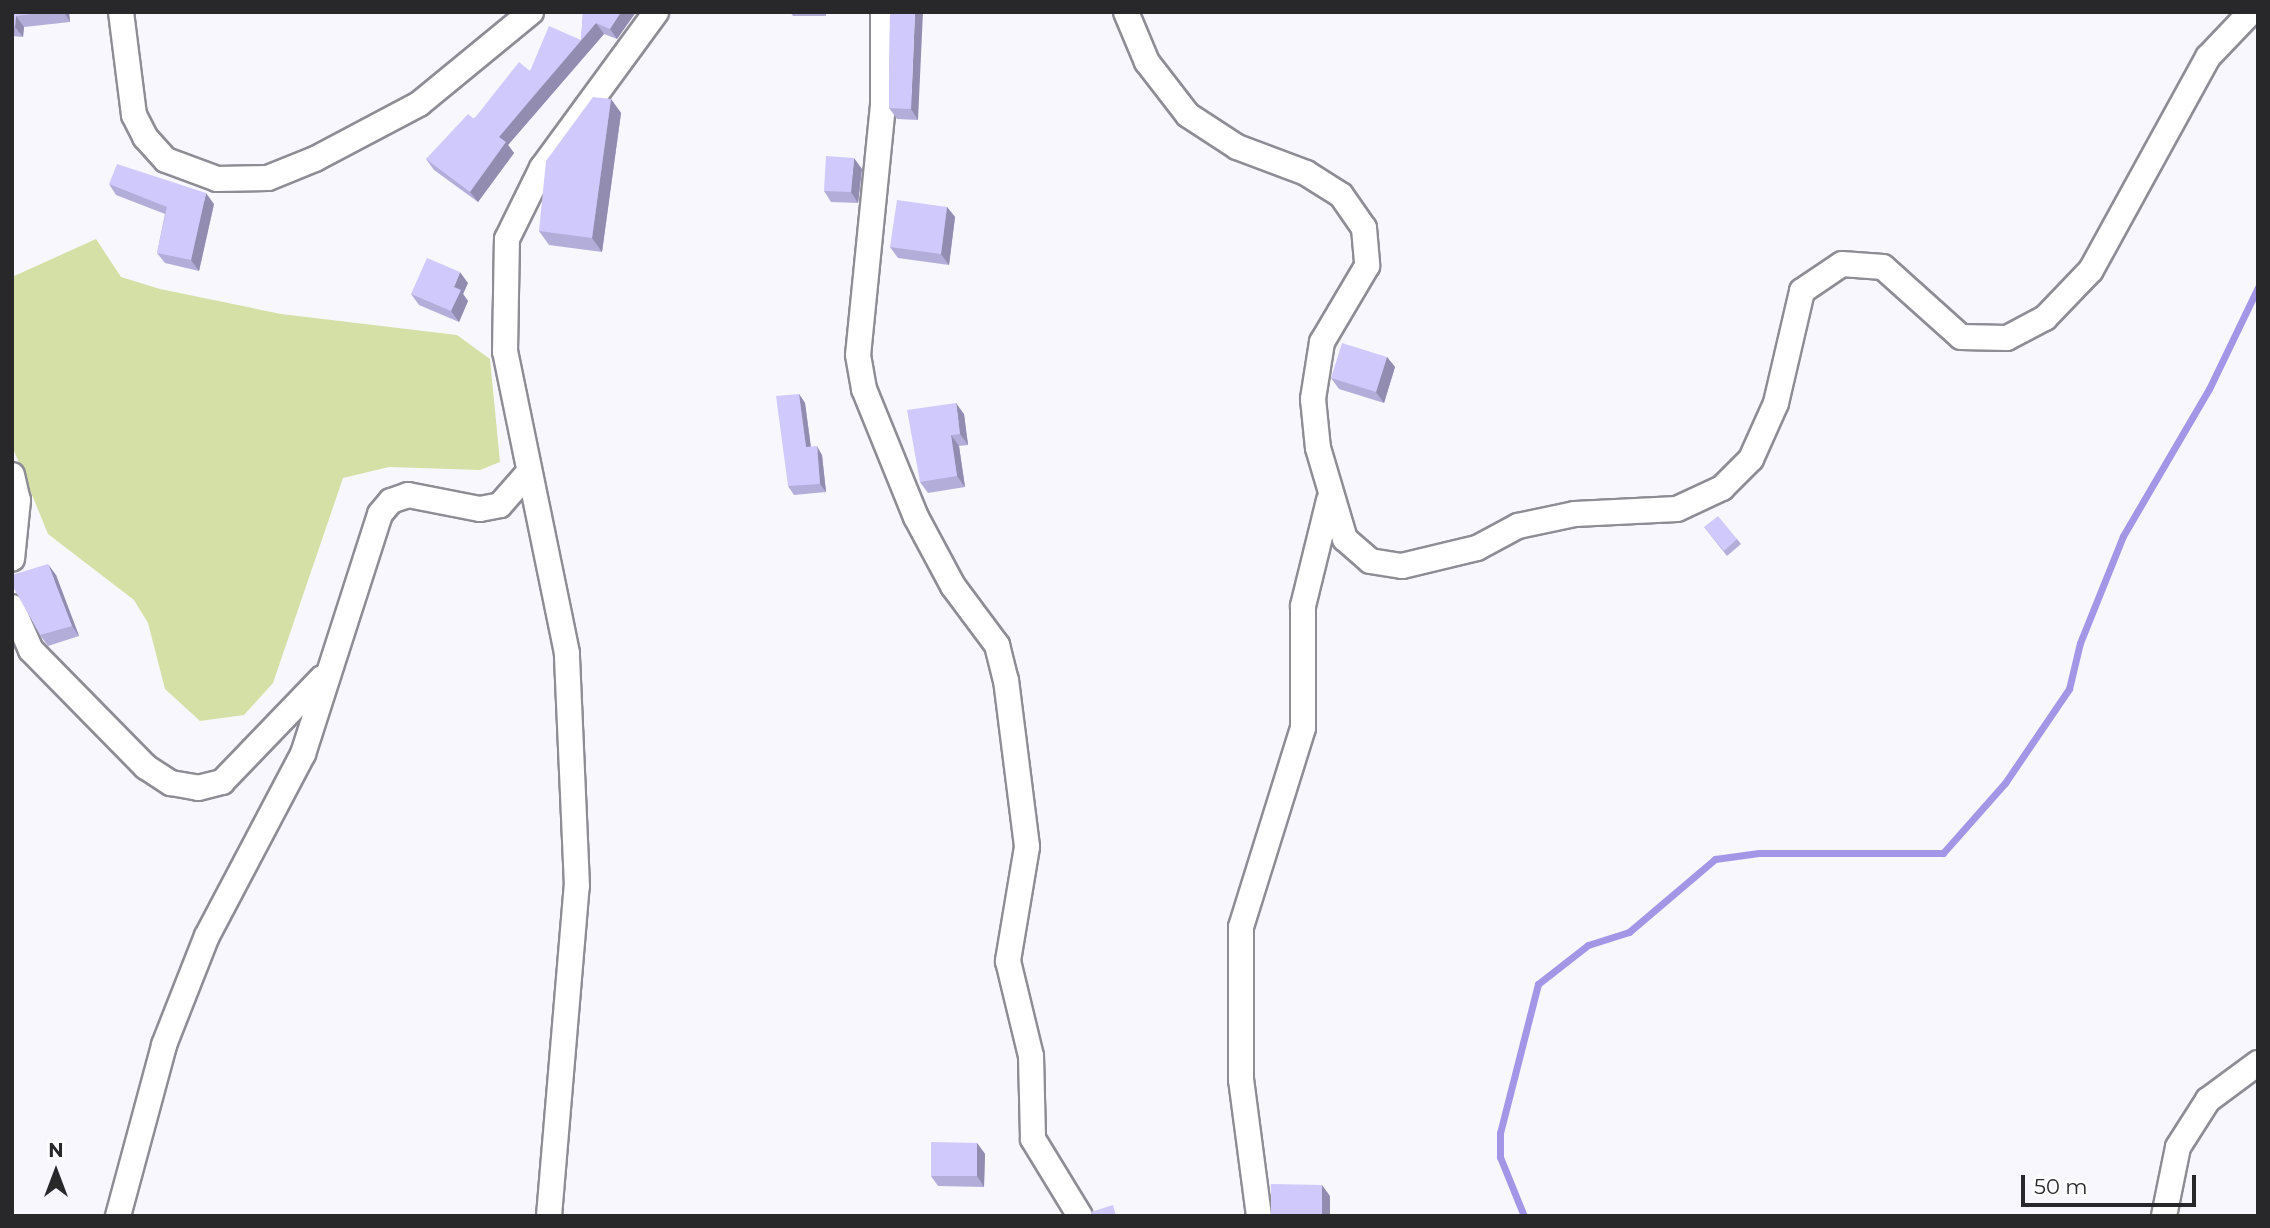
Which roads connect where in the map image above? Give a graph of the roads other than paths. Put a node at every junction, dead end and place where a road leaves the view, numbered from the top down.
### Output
1 (121, 12) edge
2 (531, 12) edge
3 (656, 12) edge
4 (883, 12) edge
5 (1126, 12) edge
6 (2251, 12) edge
7 (529, 472) junction
8 (12, 475) edge
9 (1328, 500) junction
10 (12, 559) edge
11 (12, 607) edge
12 (328, 672) junction
13 (2258, 1063) edge
14 (118, 1216) edge
15 (549, 1216) edge
16 (1080, 1216) edge
17 (1259, 1216) edge
18 (2164, 1216) edge

1 - 2 street
3 - 7 street
4 - 16 street
5 - 9 street
6 - 9 street
7 - 12 street
7 - 15 street
8 - 10 street
9 - 17 street
11 - 12 street
12 - 14 street
13 - 18 street

